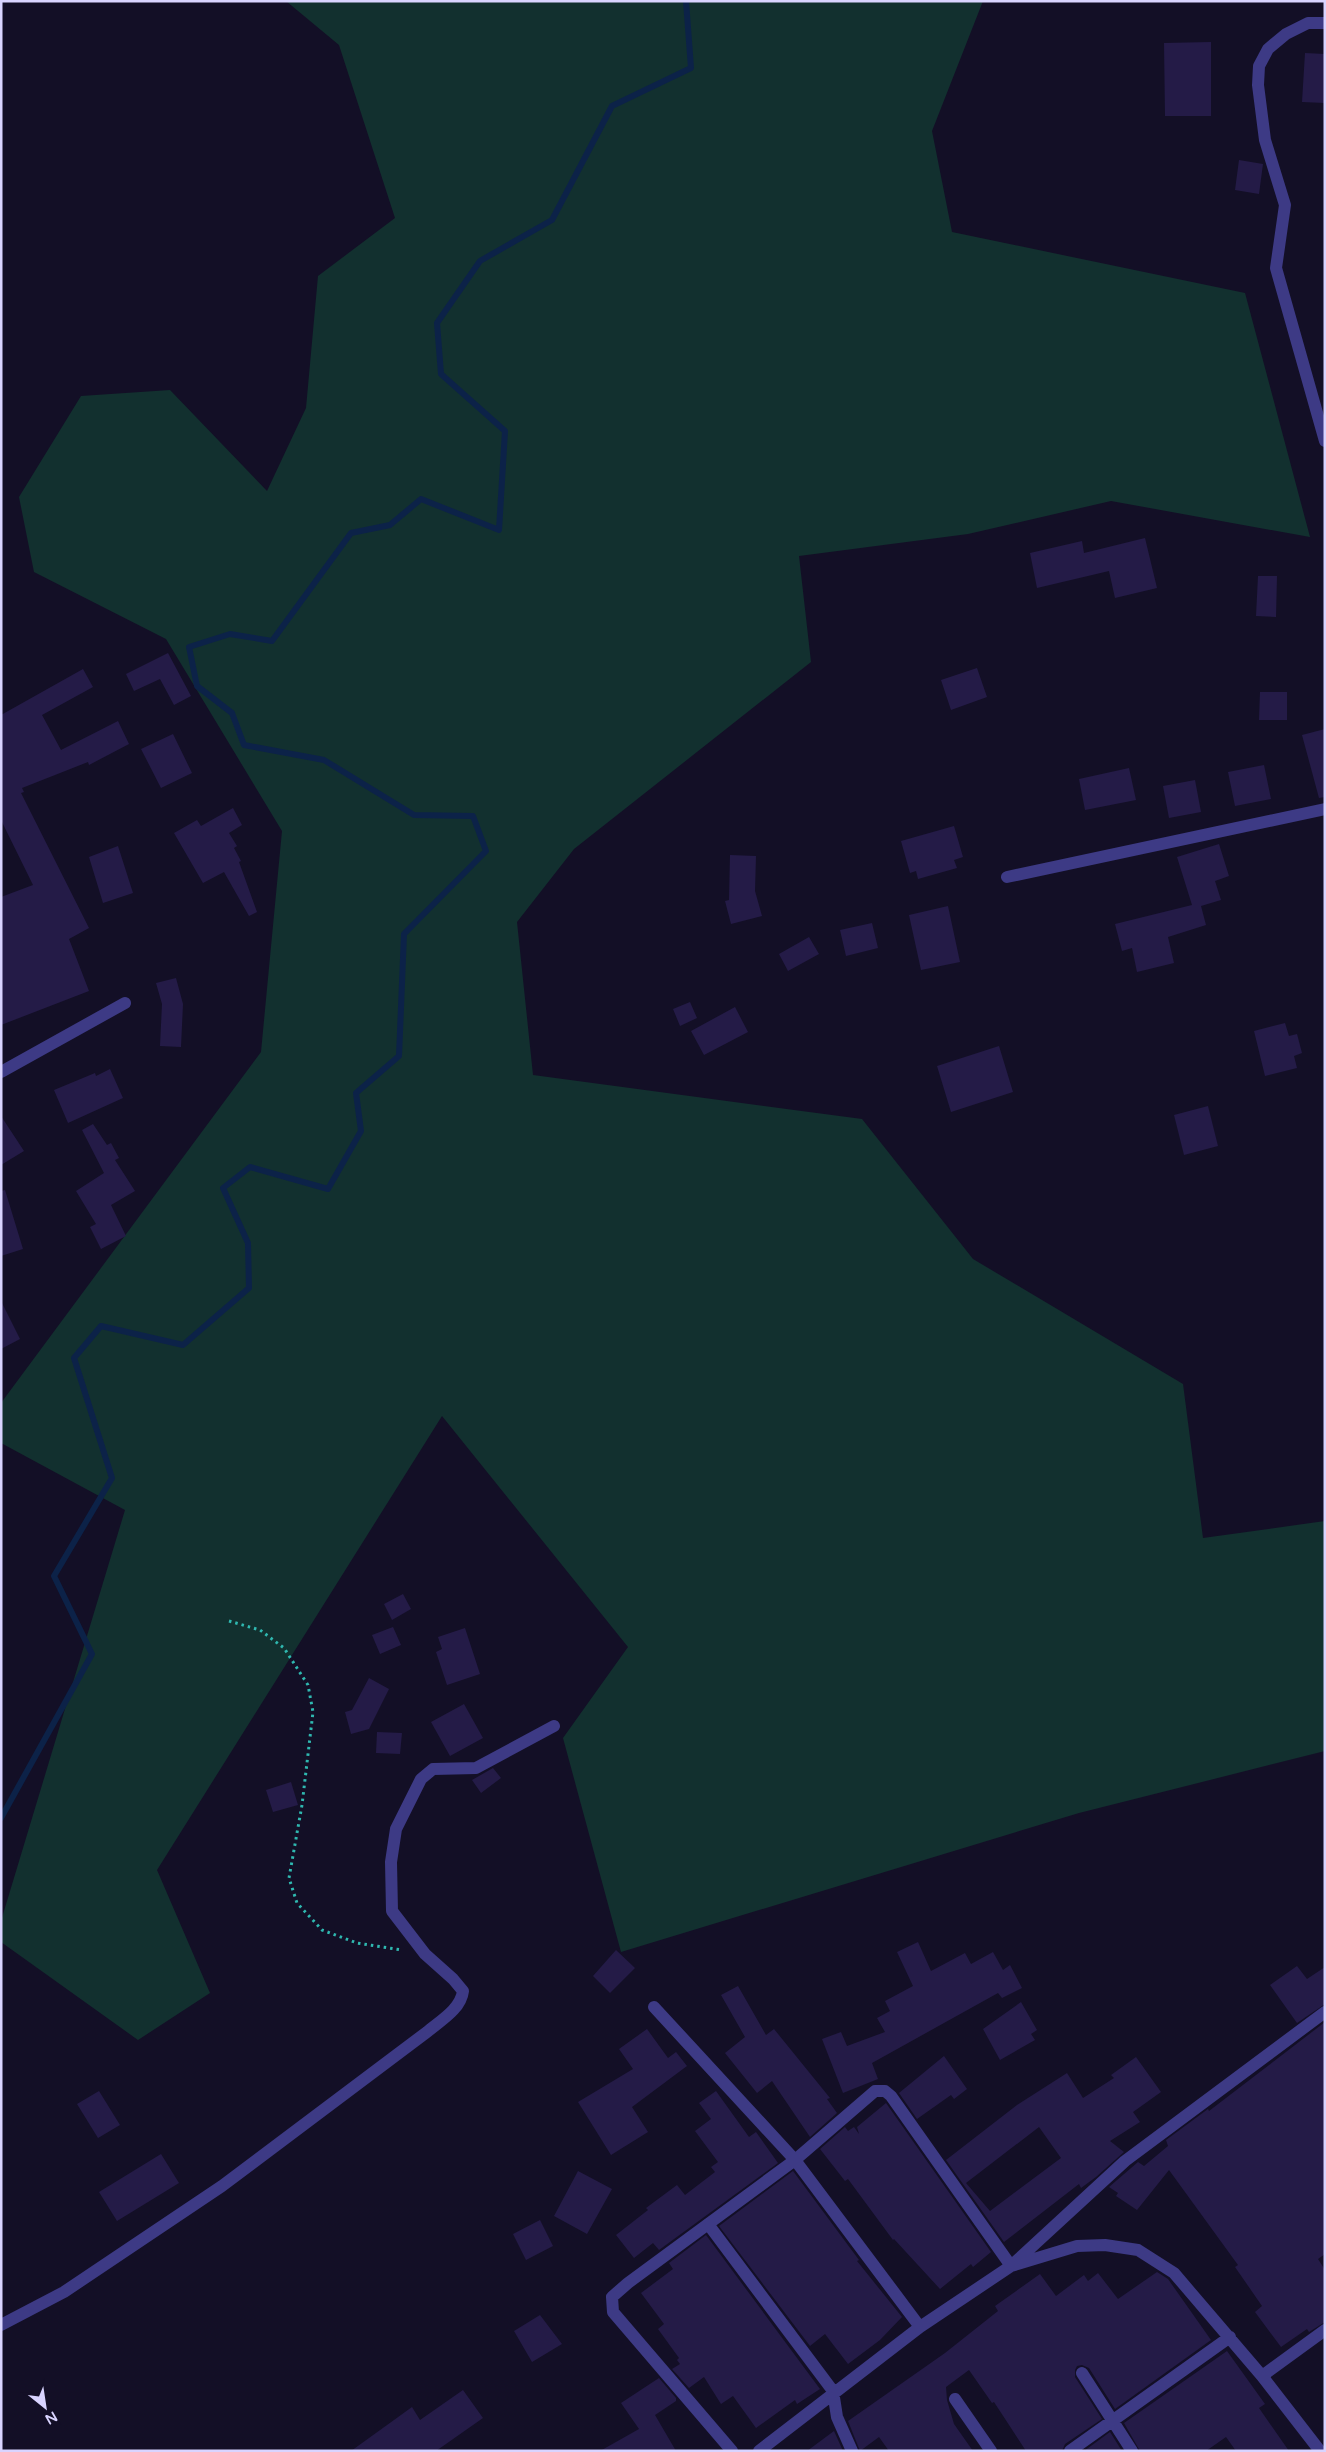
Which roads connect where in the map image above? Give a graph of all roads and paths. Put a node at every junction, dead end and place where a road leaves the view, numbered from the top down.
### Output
1 (1325, 23) edge
2 (1325, 441) edge
3 (1325, 809) edge
4 (1007, 877) dead end
5 (125, 1003) dead end
6 (1, 1072) edge
7 (229, 1622) dead end
8 (554, 1726) dead end
9 (425, 1954) junction
10 (654, 2007) dead end
11 (1325, 2012) edge
12 (795, 2160) junction
13 (708, 2224) junction
14 (1011, 2266) junction
15 (1, 2325) edge
16 (920, 2327) junction
17 (1325, 2330) edge
18 (1230, 2337) junction
19 (1082, 2373) dead end
20 (1262, 2376) junction
21 (833, 2391) junction
22 (955, 2399) dead end
23 (1112, 2422) junction
24 (732, 2451) edge
25 (759, 2451) edge
26 (852, 2451) edge
27 (991, 2451) edge
28 (1070, 2451) edge
29 (1132, 2451) edge
30 (1320, 2451) edge

1 - 2 street
3 - 4 street
5 - 6 street
7 - 9 path
8 - 9 street
9 - 15 street
10 - 12 street
11 - 14 street
12 - 13 street
12 - 14 street
12 - 16 street
13 - 21 street
13 - 24 street
14 - 16 street
14 - 18 street
16 - 21 street
17 - 20 street
18 - 20 street
18 - 23 street
19 - 23 street
20 - 30 street
21 - 25 street
21 - 26 street
22 - 27 street
23 - 28 street
23 - 29 street

